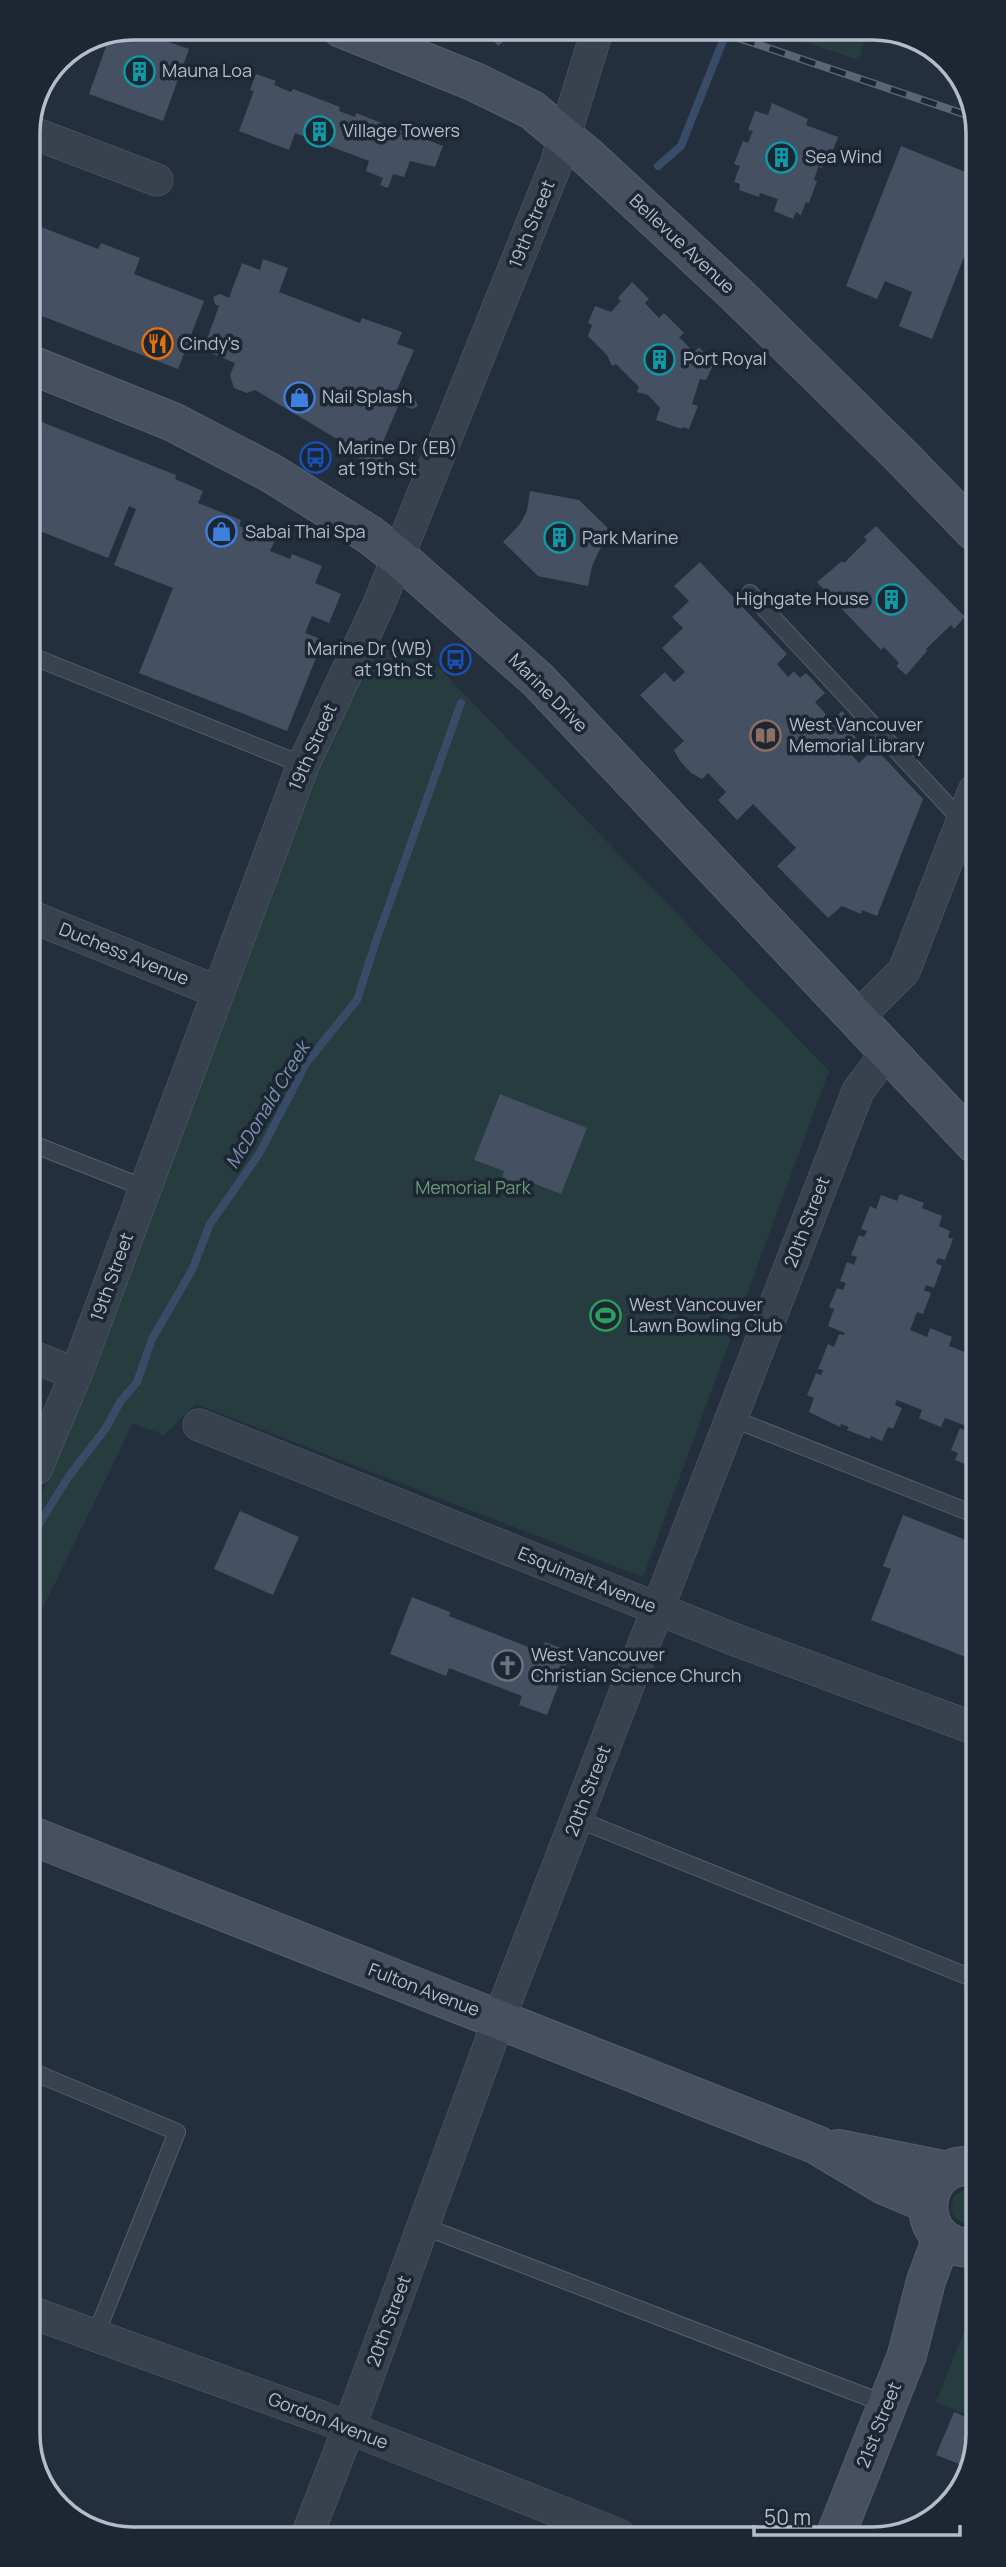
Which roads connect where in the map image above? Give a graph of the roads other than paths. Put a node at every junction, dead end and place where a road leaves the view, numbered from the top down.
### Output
1 (370, 40) edge
2 (594, 40) edge
3 (40, 136) edge
4 (565, 138) junction
5 (157, 180) dead end
6 (40, 368) edge
7 (966, 523) edge
8 (398, 557) junction
9 (750, 593) dead end
10 (40, 659) edge
11 (303, 765) junction
12 (966, 825) edge
13 (966, 832) edge
14 (40, 920) edge
15 (218, 992) junction
16 (857, 1018) junction
17 (887, 1052) junction
18 (966, 1135) edge
19 (40, 1147) edge
20 (145, 1188) junction
21 (40, 1360) edge
22 (76, 1374) junction
23 (731, 1418) junction
24 (199, 1426) dead end
25 (40, 1460) edge
26 (966, 1511) edge
27 (659, 1609) junction
28 (966, 1725) edge
29 (577, 1819) junction
30 (40, 1839) edge
31 (966, 1976) edge
32 (499, 2020) junction
33 (40, 2075) edge
34 (817, 2145) junction
35 (966, 2161) edge
36 (928, 2203) junction
37 (423, 2227) junction
38 (965, 2244) edge
39 (40, 2315) edge
40 (96, 2334) junction
41 (888, 2405) junction
42 (349, 2428) junction
43 (310, 2527) edge
44 (600, 2527) edge
45 (839, 2527) edge

1 - 4 street, Bellevue Avenue
2 - 4 street, 19th Street
3 - 5 street
4 - 7 street, Bellevue Avenue
4 - 8 street, 19th Street
6 - 8 street, Marine Drive
8 - 11 street, 19th Street
8 - 16 street, Marine Drive
9 - 12 lane
10 - 11 lane
11 - 15 street, 19th Street
13 - 16 street
14 - 15 street, Duchess Avenue
15 - 20 street, 19th Street
16 - 17 street, Marine Drive
17 - 18 street, Marine Drive
17 - 23 street, 20th Street
19 - 20 lane
20 - 22 street, 19th Street
21 - 22 street
22 - 25 street, 19th Street
23 - 26 lane
23 - 27 street, 20th Street
24 - 27 street, Esquimalt Avenue
27 - 28 street, Esquimalt Avenue
27 - 29 street, 20th Street
29 - 31 lane
29 - 32 street, 20th Street
30 - 32 street, Fulton Avenue
32 - 34 street, Fulton Avenue
32 - 37 street, 20th Street
33 - 40 lane
34 - 35 street, Fulton Avenue
34 - 36 street, Fulton Avenue
35 - 36 street
36 - 38 street
37 - 41 lane
37 - 42 street, 20th Street
38 - 41 street, 21st Street
39 - 40 street, Gordon Avenue
40 - 42 street, Gordon Avenue
41 - 45 street, 21st Street
42 - 43 street, 20th Street
42 - 44 street, Gordon Avenue

